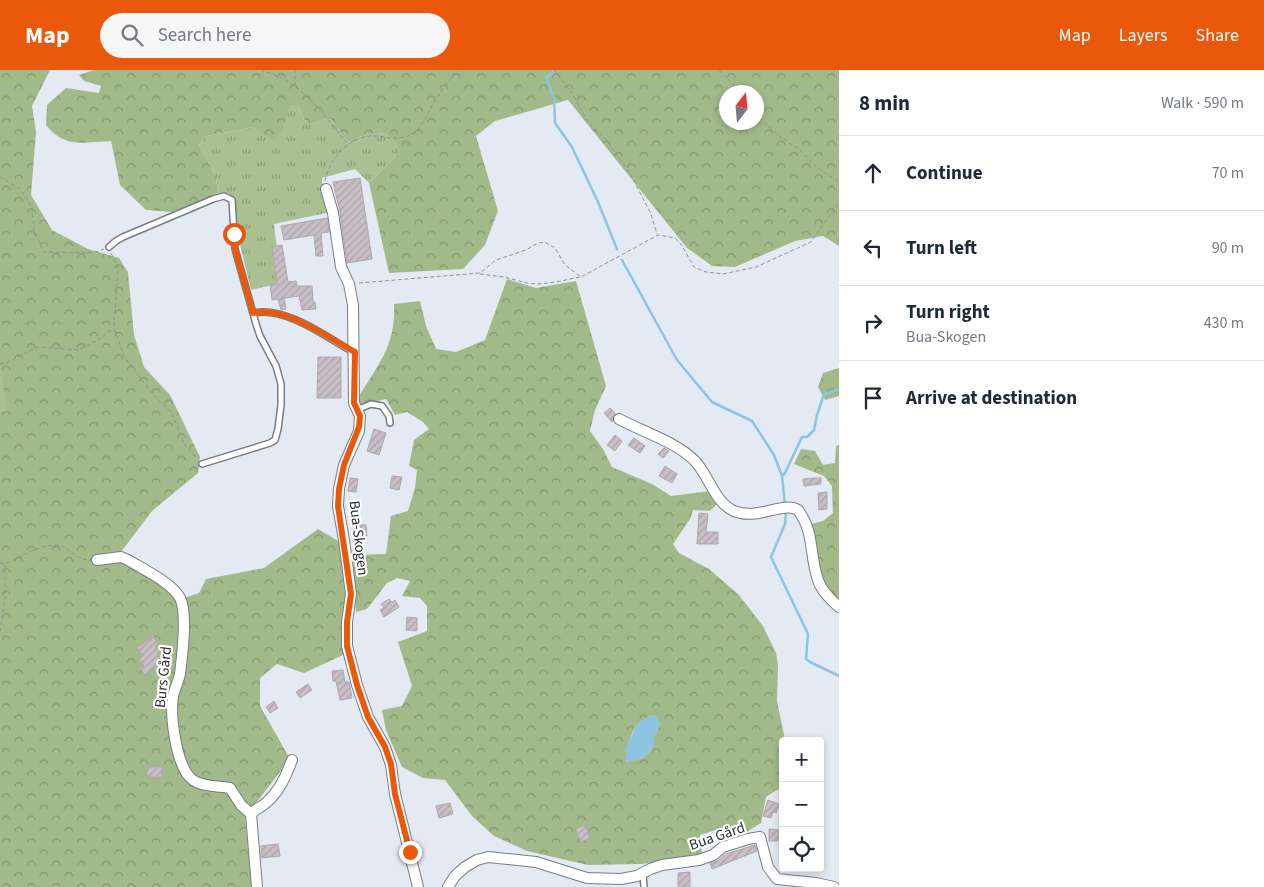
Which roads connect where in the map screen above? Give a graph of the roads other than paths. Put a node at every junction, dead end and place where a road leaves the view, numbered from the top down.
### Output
1 (326, 190) road end
2 (109, 248) road end
3 (253, 313) junction
4 (355, 352) junction
5 (357, 410) junction
6 (620, 419) dead end
7 (390, 423) dead end
8 (202, 464) road end
9 (97, 560) road end
10 (839, 607) edge
11 (292, 760) dead end
12 (251, 814) junction
13 (642, 873) junction
14 (257, 887) edge
15 (418, 887) edge
16 (448, 887) edge
17 (644, 887) edge
18 (834, 887) edge

1 - 4 street, Bua-Skogen
2 - 3 lane
3 - 4 lane
3 - 8 lane
4 - 5 street, Bua-Skogen
5 - 7 lane
5 - 15 street, Bua-Skogen
6 - 10 street
9 - 12 street, Burs Gård
11 - 12 street
12 - 14 street
13 - 16 street, Bua Gård
13 - 17 lane
13 - 18 street, Bua Gård

